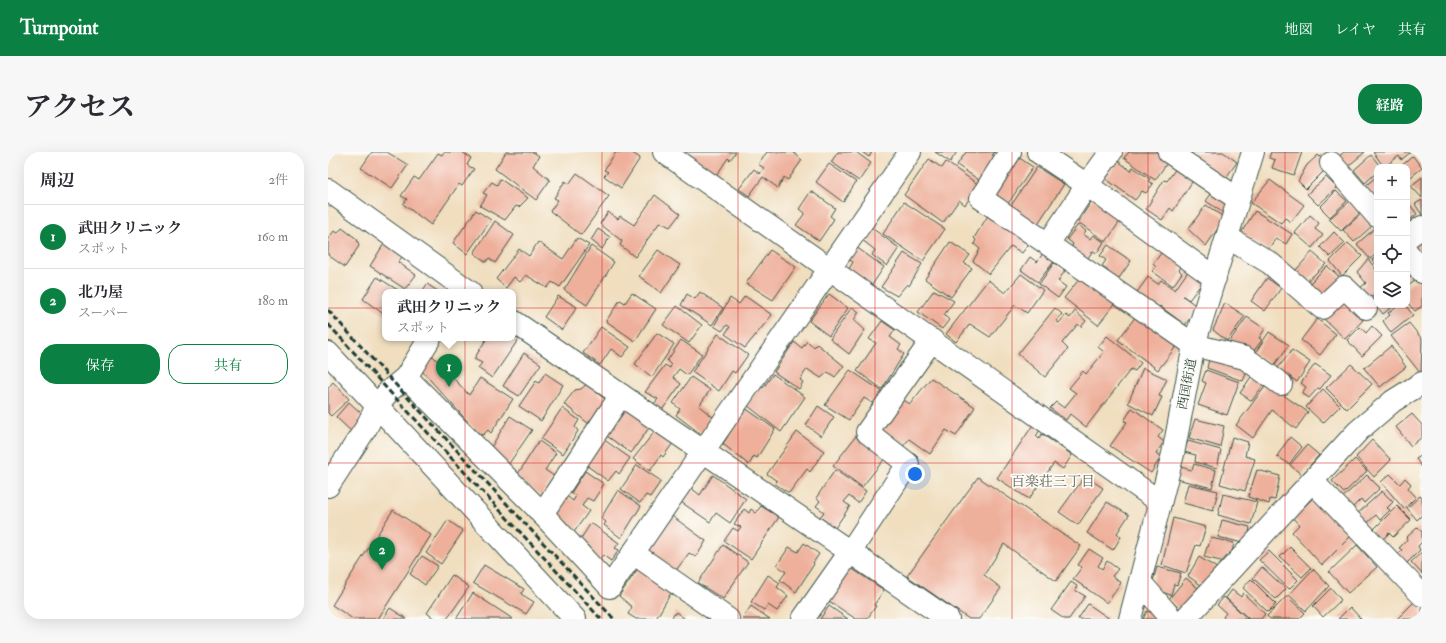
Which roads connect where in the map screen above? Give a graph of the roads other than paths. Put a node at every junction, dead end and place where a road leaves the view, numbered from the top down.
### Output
1 (664, 152) edge
2 (910, 152) edge
3 (1010, 152) edge
4 (1038, 152) edge
5 (1112, 152) edge
6 (1169, 152) edge
7 (1250, 153) edge
8 (1331, 163) dead end
9 (1087, 185) junction
10 (328, 190) edge
11 (1238, 199) junction
12 (1374, 213) edge
13 (1422, 227) edge
14 (1410, 236) edge
15 (1227, 237) junction
16 (1048, 244) junction
17 (1410, 256) edge
18 (830, 269) junction
19 (1422, 272) edge
20 (1214, 278) junction
21 (463, 289) edge
22 (1366, 308) dead end
23 (516, 323) edge
24 (932, 340) junction
25 (428, 341) edge
26 (1194, 345) junction
27 (328, 353) edge
28 (406, 377) junction
29 (1422, 383) edge
30 (1281, 384) dead end
31 (621, 395) junction
32 (377, 406) junction
33 (702, 451) junction
34 (1312, 481) junction
35 (328, 486) edge
36 (1160, 502) junction
37 (542, 514) junction
38 (850, 552) junction
39 (633, 553) junction
40 (1140, 582) junction
41 (1422, 595) edge
42 (567, 615) edge
43 (728, 619) edge
44 (803, 619) edge
45 (948, 619) edge
46 (1130, 619) edge
47 (1172, 619) edge
48 (1185, 619) edge

1 - 18 street
2 - 18 street
3 - 16 street
4 - 9 street
5 - 9 street
6 - 11 street
7 - 11 street, 西国街道
8 - 12 street
9 - 16 street
9 - 20 street
10 - 21 street
11 - 15 street, 西国街道
13 - 14 street
15 - 20 street, 西国街道
15 - 22 street
16 - 26 street
17 - 19 street
18 - 24 street
18 - 33 street
20 - 26 street, 西国街道
23 - 31 street
24 - 36 street
24 - 38 street
25 - 28 street
26 - 30 street
26 - 36 street, 西国街道
27 - 32 street
28 - 32 street
28 - 37 street
29 - 34 street
31 - 33 street
31 - 37 street
32 - 35 street
32 - 42 street
33 - 38 street
33 - 39 street
34 - 41 street
34 - 48 street
36 - 40 street, 西国街道
37 - 39 street
38 - 44 street
38 - 45 street
39 - 43 street
40 - 46 street, 西国街道
40 - 47 street

